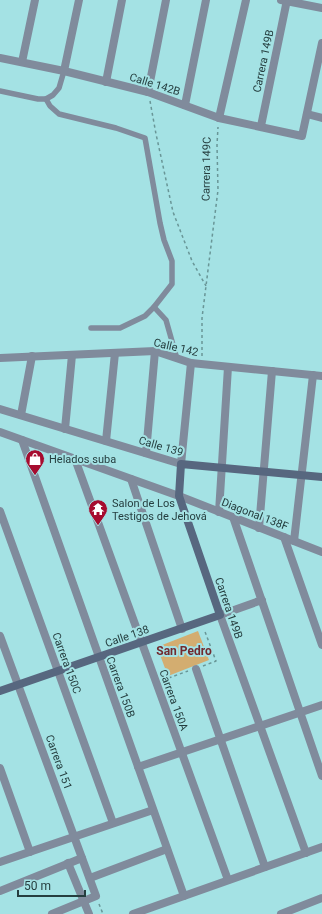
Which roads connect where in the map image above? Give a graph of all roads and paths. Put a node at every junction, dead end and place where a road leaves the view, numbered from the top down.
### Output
1 (35, 0) edge
2 (79, 0) edge
3 (122, 0) edge
4 (166, 0) edge
5 (206, 0) edge
6 (246, 0) edge
7 (285, 0) edge
8 (322, 8) edge
9 (322, 43) edge
10 (0, 58) edge
11 (22, 62) junction
12 (64, 71) junction
13 (106, 82) junction
14 (0, 91) edge
15 (148, 92) junction
16 (46, 99) junction
17 (185, 105) junction
18 (307, 114) junction
19 (219, 118) junction
20 (322, 118) edge
21 (260, 126) junction
22 (206, 287) junction
23 (154, 307) junction
24 (91, 328) dead end
25 (155, 351) junction
26 (115, 353) junction
27 (72, 354) junction
28 (32, 356) junction
29 (0, 358) edge
30 (177, 359) junction
31 (191, 363) junction
32 (202, 364) junction
33 (228, 367) junction
34 (272, 371) junction
35 (313, 375) junction
36 (322, 376) edge
37 (0, 409) edge
38 (21, 415) junction
39 (65, 429) junction
40 (0, 432) edge
41 (22, 440) junction
42 (106, 441) junction
43 (146, 453) junction
44 (75, 459) junction
45 (180, 464) junction
46 (222, 468) junction
47 (264, 472) junction
48 (302, 475) junction
49 (322, 477) edge
50 (131, 479) junction
51 (179, 496) junction
52 (0, 511) edge
53 (219, 512) junction
54 (232, 517) junction
55 (259, 528) junction
56 (284, 537) junction
57 (294, 541) junction
58 (322, 552) edge
59 (262, 600) junction
60 (220, 615) junction
61 (182, 629) junction
62 (0, 636) edge
63 (142, 643) junction
64 (322, 645) edge
65 (99, 657) junction
66 (196, 669) dead end
67 (58, 671) junction
68 (19, 685) junction
69 (0, 691) edge
70 (322, 705) edge
71 (300, 712) junction
72 (260, 726) junction
73 (220, 739) junction
74 (181, 752) junction
75 (138, 767) junction
76 (0, 768) edge
77 (322, 776) edge
78 (153, 810) junction
79 (113, 823) junction
80 (74, 837) junction
81 (322, 847) edge
82 (167, 849) junction
83 (30, 852) junction
84 (306, 853) junction
85 (82, 858) junction
86 (0, 862) edge
87 (68, 863) junction
88 (265, 867) junction
89 (90, 878) junction
90 (228, 880) junction
91 (0, 891) edge
92 (96, 896) junction
93 (184, 896) junction
94 (322, 898) edge
95 (84, 901) junction
96 (52, 914) edge
97 (89, 914) edge
98 (103, 914) edge
99 (133, 914) edge
100 (281, 914) edge

1 - 11 street
2 - 12 street
3 - 13 street
4 - 15 street
5 - 17 street
6 - 19 street
7 - 8 street
7 - 21 street, Carrera 149B
9 - 18 street
10 - 11 street, Calle 142B
11 - 12 street, Calle 142B
12 - 13 street, Calle 142B
12 - 16 lane
13 - 15 street, Calle 142B
14 - 16 lane
15 - 17 street, Calle 142B
15 - 22 path
16 - 23 lane
17 - 19 street, Calle 142B
18 - 20 street
18 - 21 street, Calle 142B
19 - 21 street, Calle 142B
19 - 22 path, Carrera 149C
22 - 32 path, Carrera 149C
23 - 24 lane
23 - 30 lane
25 - 26 street, Calle 142
25 - 30 street, Calle 142
25 - 43 street
26 - 27 street, Calle 142
26 - 42 street
27 - 28 street, Calle 142
27 - 39 street
28 - 29 street, Calle 142
28 - 38 street
30 - 31 street, Calle 142
31 - 32 street, Calle 142
31 - 45 street, Carrera 149B
32 - 33 street, Calle 142
33 - 34 street, Calle 142
33 - 46 street
34 - 35 street, Calle 142
34 - 47 street
35 - 36 street, Calle 142
35 - 48 street
37 - 38 street, Calle 139
38 - 39 street, Calle 139
39 - 42 street, Calle 139
40 - 41 street, Diagonal 138F
41 - 44 street, Diagonal 138F
41 - 65 street, Carrera 150B
42 - 43 street, Calle 139
43 - 45 street, Calle 139
44 - 50 street, Diagonal 138F
44 - 63 street, Carrera 150A
45 - 46 main road, Calle 139
45 - 51 main road, Carrera 149B
46 - 47 main road, Calle 139
46 - 53 street
47 - 48 main road, Calle 139
47 - 55 street
48 - 49 main road, Calle 139
48 - 57 street
50 - 51 street, Diagonal 138F
50 - 61 street
51 - 53 street, Diagonal 138F
51 - 60 main road, Carrera 149B
52 - 67 street, Carrera 150C
53 - 54 street, Diagonal 138F
54 - 55 street, Diagonal 138F
54 - 59 street
55 - 56 street, Diagonal 138F
56 - 57 street, Diagonal 138F
56 - 64 street
57 - 58 street, Diagonal 138F
59 - 60 street, Calle 138
59 - 71 street
60 - 61 main road, Calle 138
60 - 72 street, Carrera 149B
61 - 63 main road, Calle 138
62 - 68 street, Carrera 151
63 - 65 main road, Calle 138
63 - 74 street, Carrera 150A
65 - 67 main road, Calle 138
65 - 75 street, Carrera 150B
66 - 73 street
67 - 68 main road, Calle 138
67 - 79 street, Carrera 150C
68 - 69 main road, Calle 138
68 - 80 street, Carrera 151
70 - 71 street
71 - 72 street
71 - 77 street
72 - 73 street
72 - 84 street, Carrera 149B
73 - 74 street
73 - 88 street
74 - 75 street
74 - 90 street, Carrera 150A
75 - 78 street, Carrera 150B
76 - 83 street
78 - 79 street
78 - 82 street, Carrera 150B
79 - 80 street
80 - 83 street
80 - 85 street, Carrera 151
81 - 84 street
82 - 89 street
82 - 93 street, Carrera 150B
83 - 86 street
84 - 88 street
85 - 87 street
85 - 89 street, Carrera 151
87 - 91 street
87 - 95 street
88 - 90 street
89 - 92 street, Carrera 151
90 - 93 street
92 - 95 street
92 - 98 path
93 - 99 street
94 - 100 street
95 - 96 street
95 - 97 street

